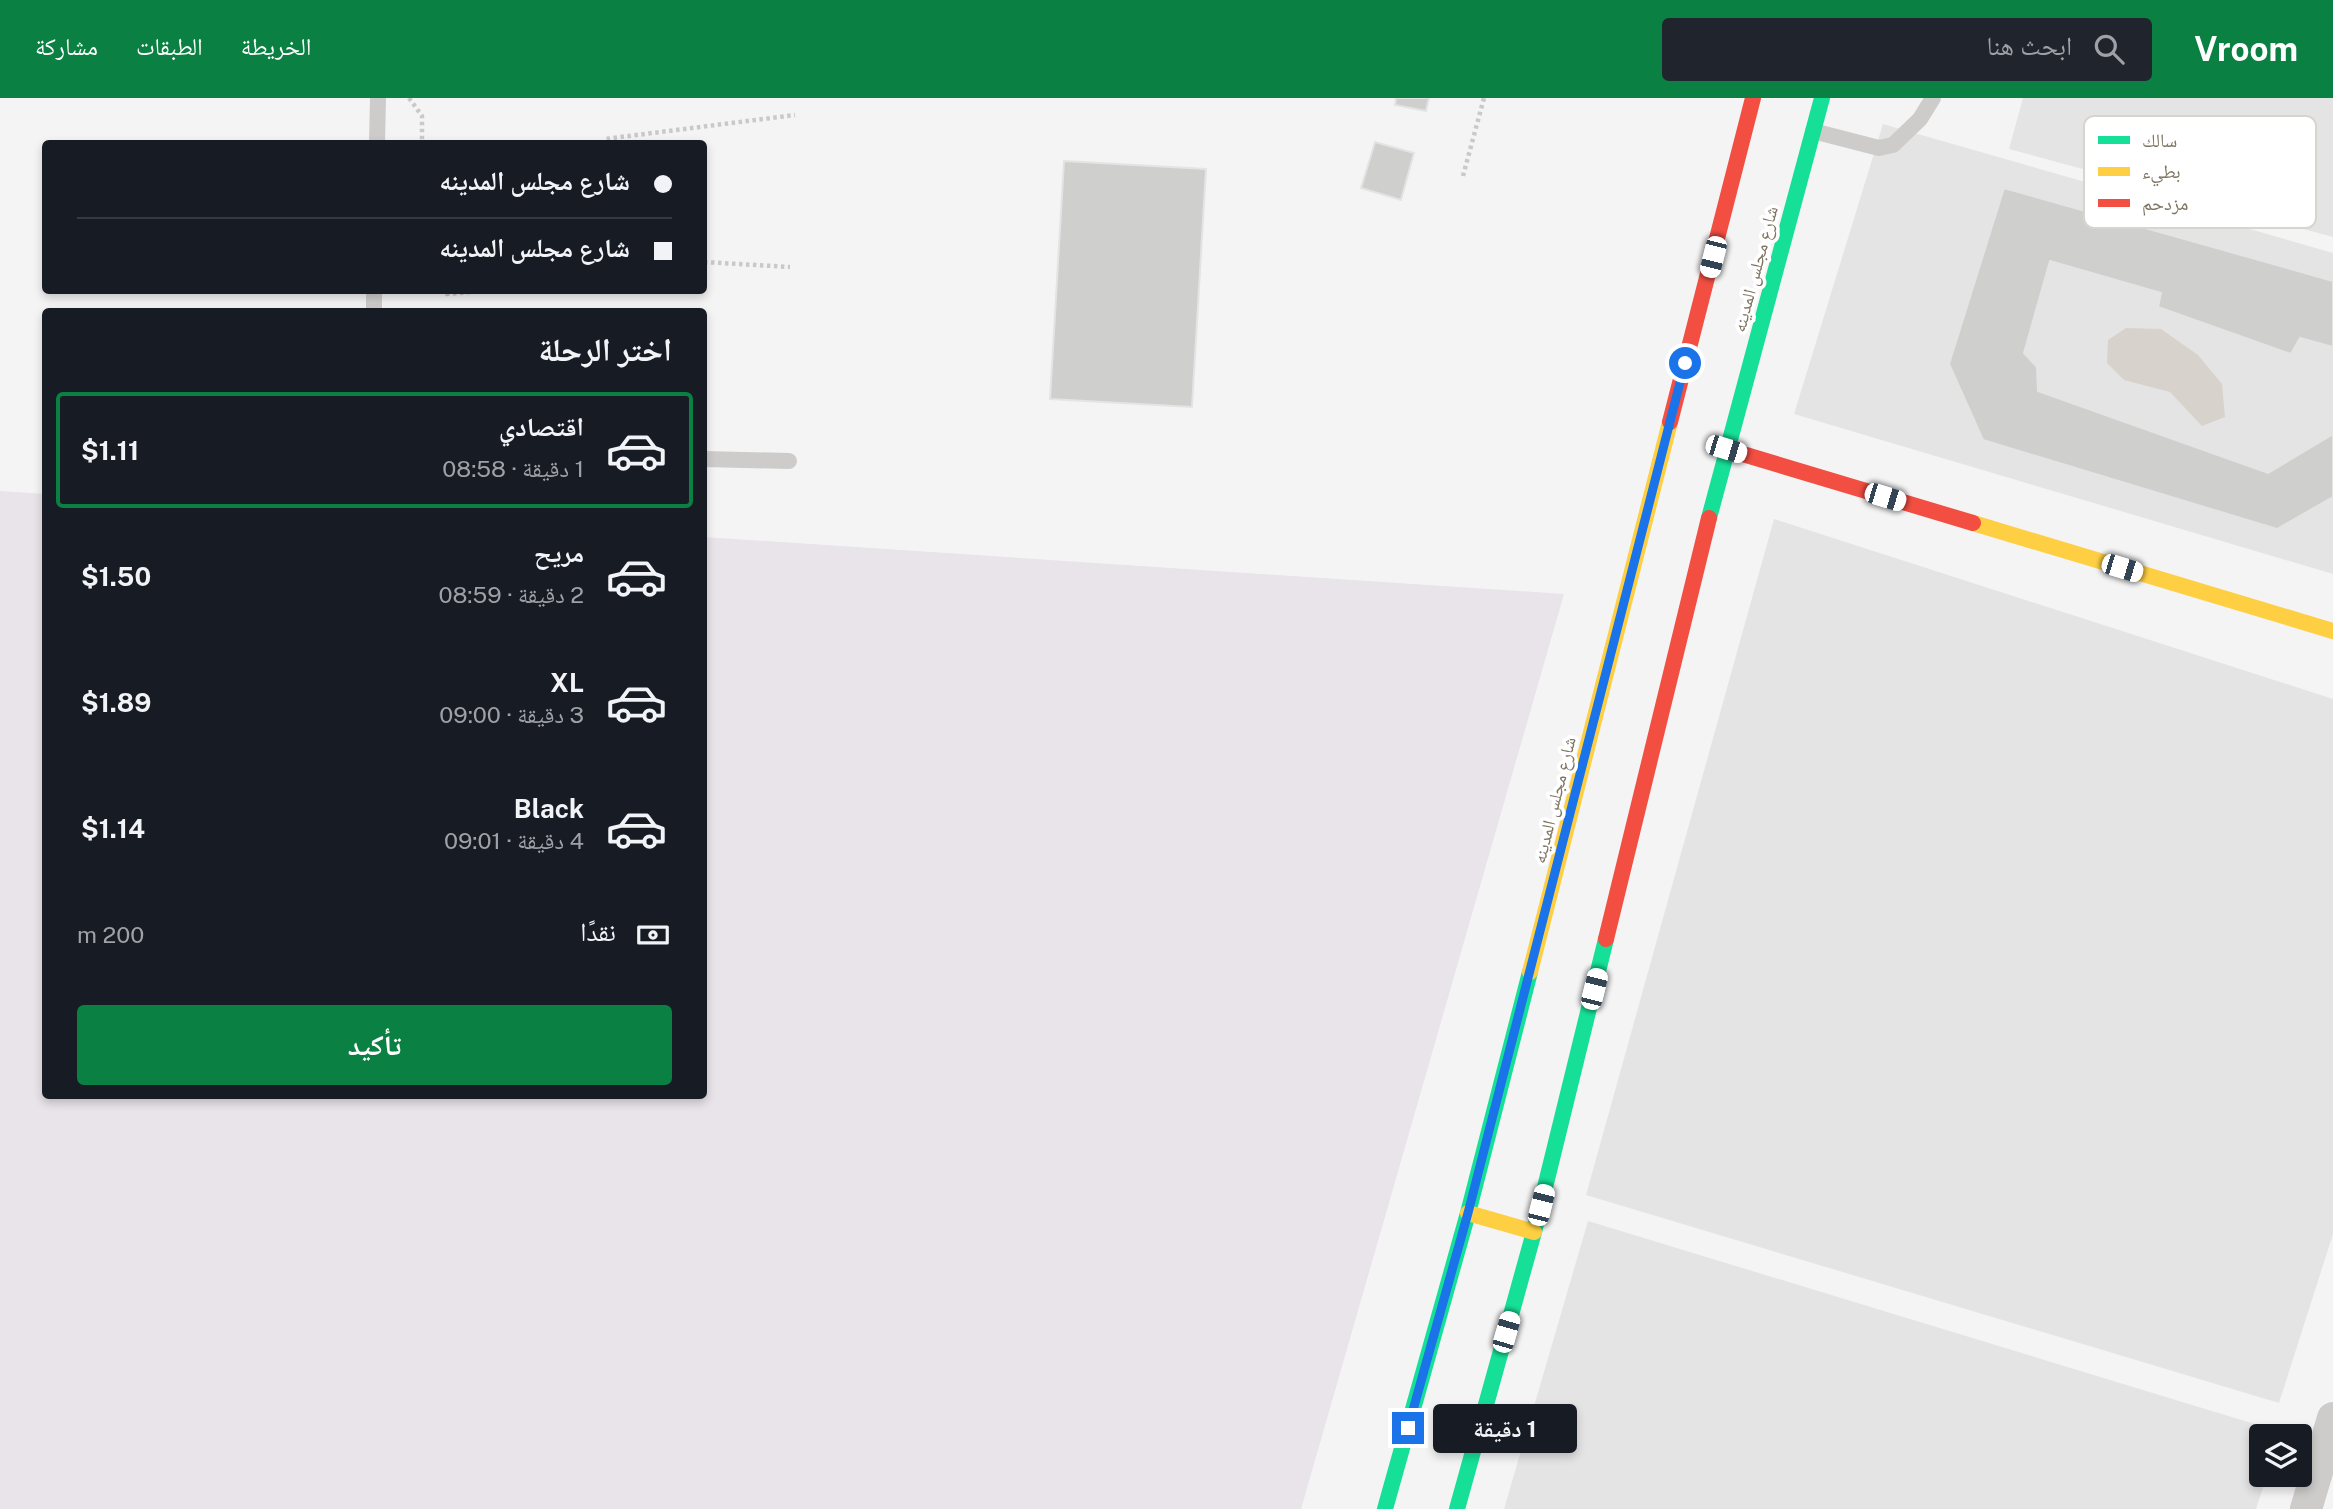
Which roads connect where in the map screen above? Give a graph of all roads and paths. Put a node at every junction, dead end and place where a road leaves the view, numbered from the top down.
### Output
1 (378, 98) edge
2 (409, 98) edge
3 (1485, 98) edge
4 (1753, 98) edge
5 (1822, 98) edge
6 (1933, 98) edge
7 (795, 115) dead end
8 (1812, 131) junction
9 (377, 140) edge
10 (422, 140) edge
11 (605, 140) edge
12 (1463, 176) dead end
13 (707, 262) edge
14 (790, 267) dead end
15 (1726, 449) junction
16 (707, 459) edge
17 (789, 461) dead end
18 (2333, 631) edge
19 (1468, 1213) junction
20 (1534, 1232) junction
21 (2333, 1418) edge
22 (1385, 1509) edge
23 (1457, 1509) edge
24 (2306, 1509) edge

1 - 9 lane
2 - 10 path
3 - 12 path
4 - 19 main road, شارع مجلس المدينه
5 - 8 main road, شارع مجلس المدينه
6 - 8 lane
7 - 11 path
8 - 15 main road, شارع مجلس المدينه
13 - 14 path
15 - 18 main road
15 - 20 main road, شارع مجلس المدينه
16 - 17 lane
19 - 20 main road
19 - 22 main road, شارع مجلس المدينه
20 - 23 main road, شارع مجلس المدينه
21 - 24 street

